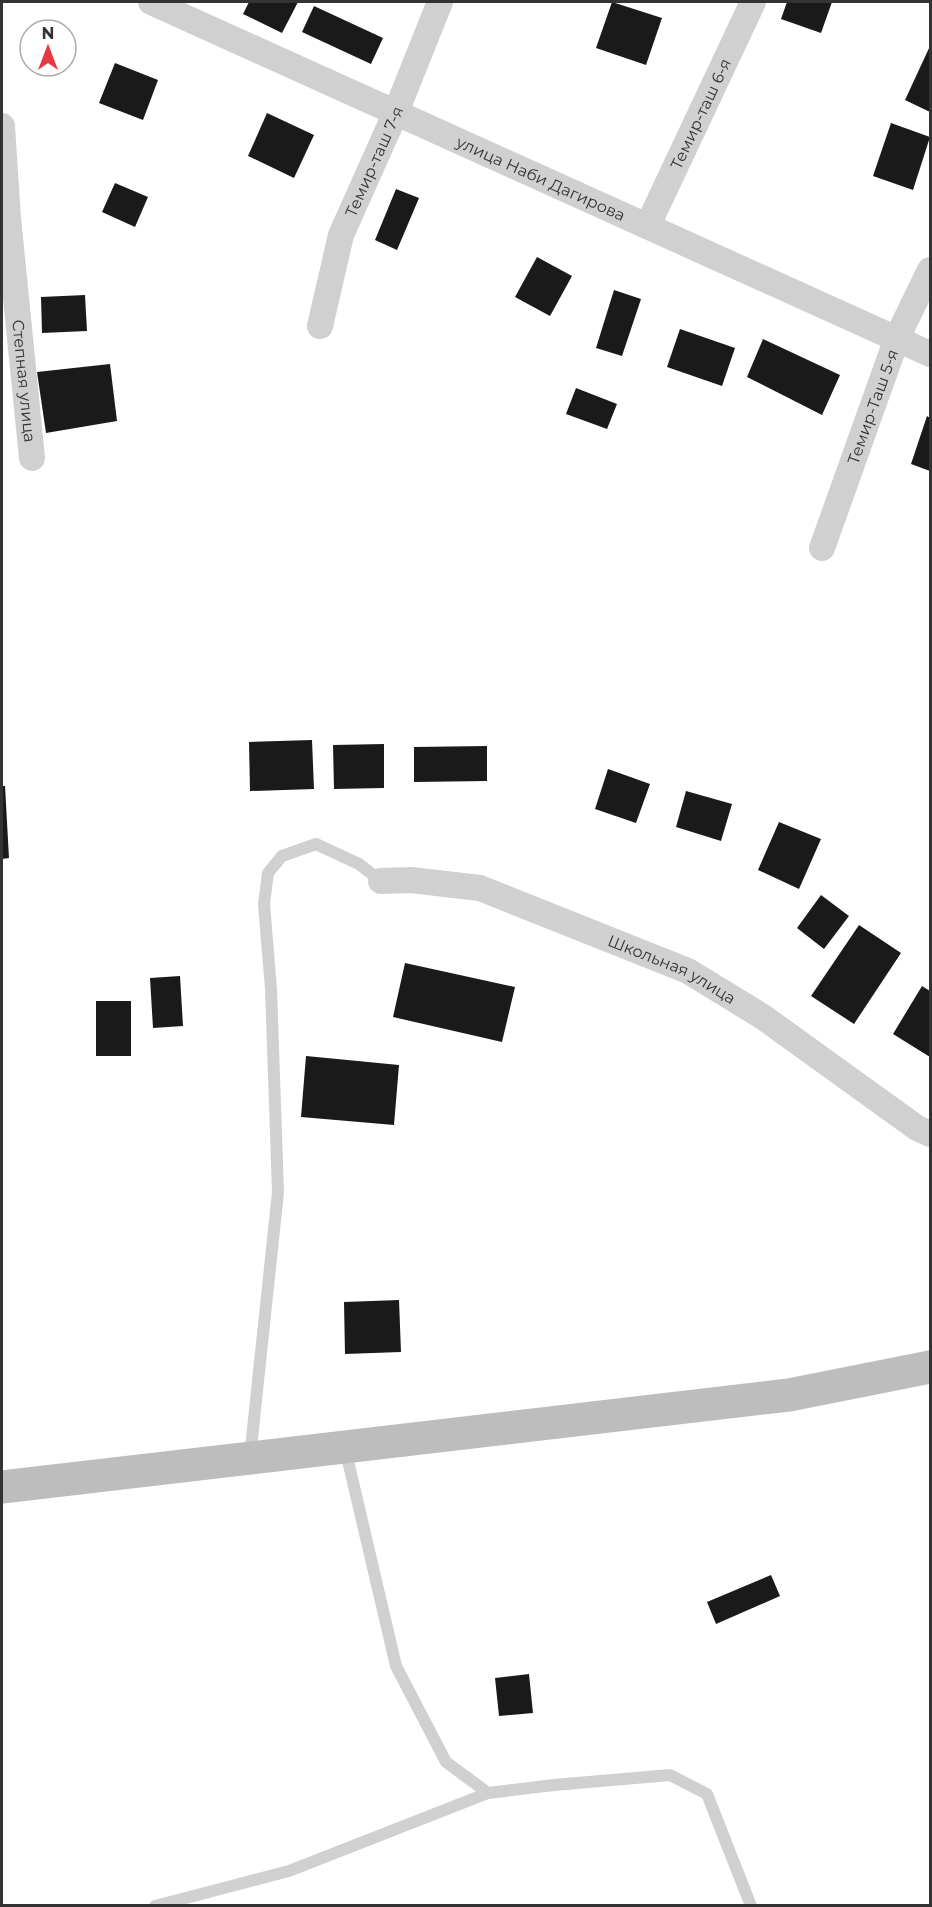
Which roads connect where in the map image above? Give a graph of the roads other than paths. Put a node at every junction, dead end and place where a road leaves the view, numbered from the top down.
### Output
1 (151, 2) edge
2 (440, 2) edge
3 (753, 2) edge
4 (396, 112) junction
5 (2, 126) edge
6 (648, 225) junction
7 (930, 270) edge
8 (320, 326) dead end
9 (897, 338) junction
10 (930, 354) edge
11 (32, 458) dead end
12 (822, 548) dead end
13 (381, 881) joint
14 (930, 1134) edge
15 (930, 1367) edge
16 (345, 1447) junction
17 (250, 1458) junction
18 (2, 1487) edge
19 (488, 1793) junction
20 (155, 1905) edge
21 (751, 1905) edge

1 - 4 street, улица Наби Дагирова
2 - 4 street, Темир-таш 7-я
3 - 6 street, Темир-таш 6-я
4 - 6 street, улица Наби Дагирова
4 - 8 street, Темир-таш 7-я
5 - 11 street, Степная улица
6 - 9 street, улица Наби Дагирова
7 - 9 street, Темир-Таш 5-я
9 - 10 street, улица Наби Дагирова
9 - 12 street, Темир-Таш 5-я
13 - 14 street, Школьная улица
13 - 17 lane
15 - 16 main road
16 - 17 main road
16 - 19 lane
17 - 18 main road
19 - 20 lane
19 - 21 lane

